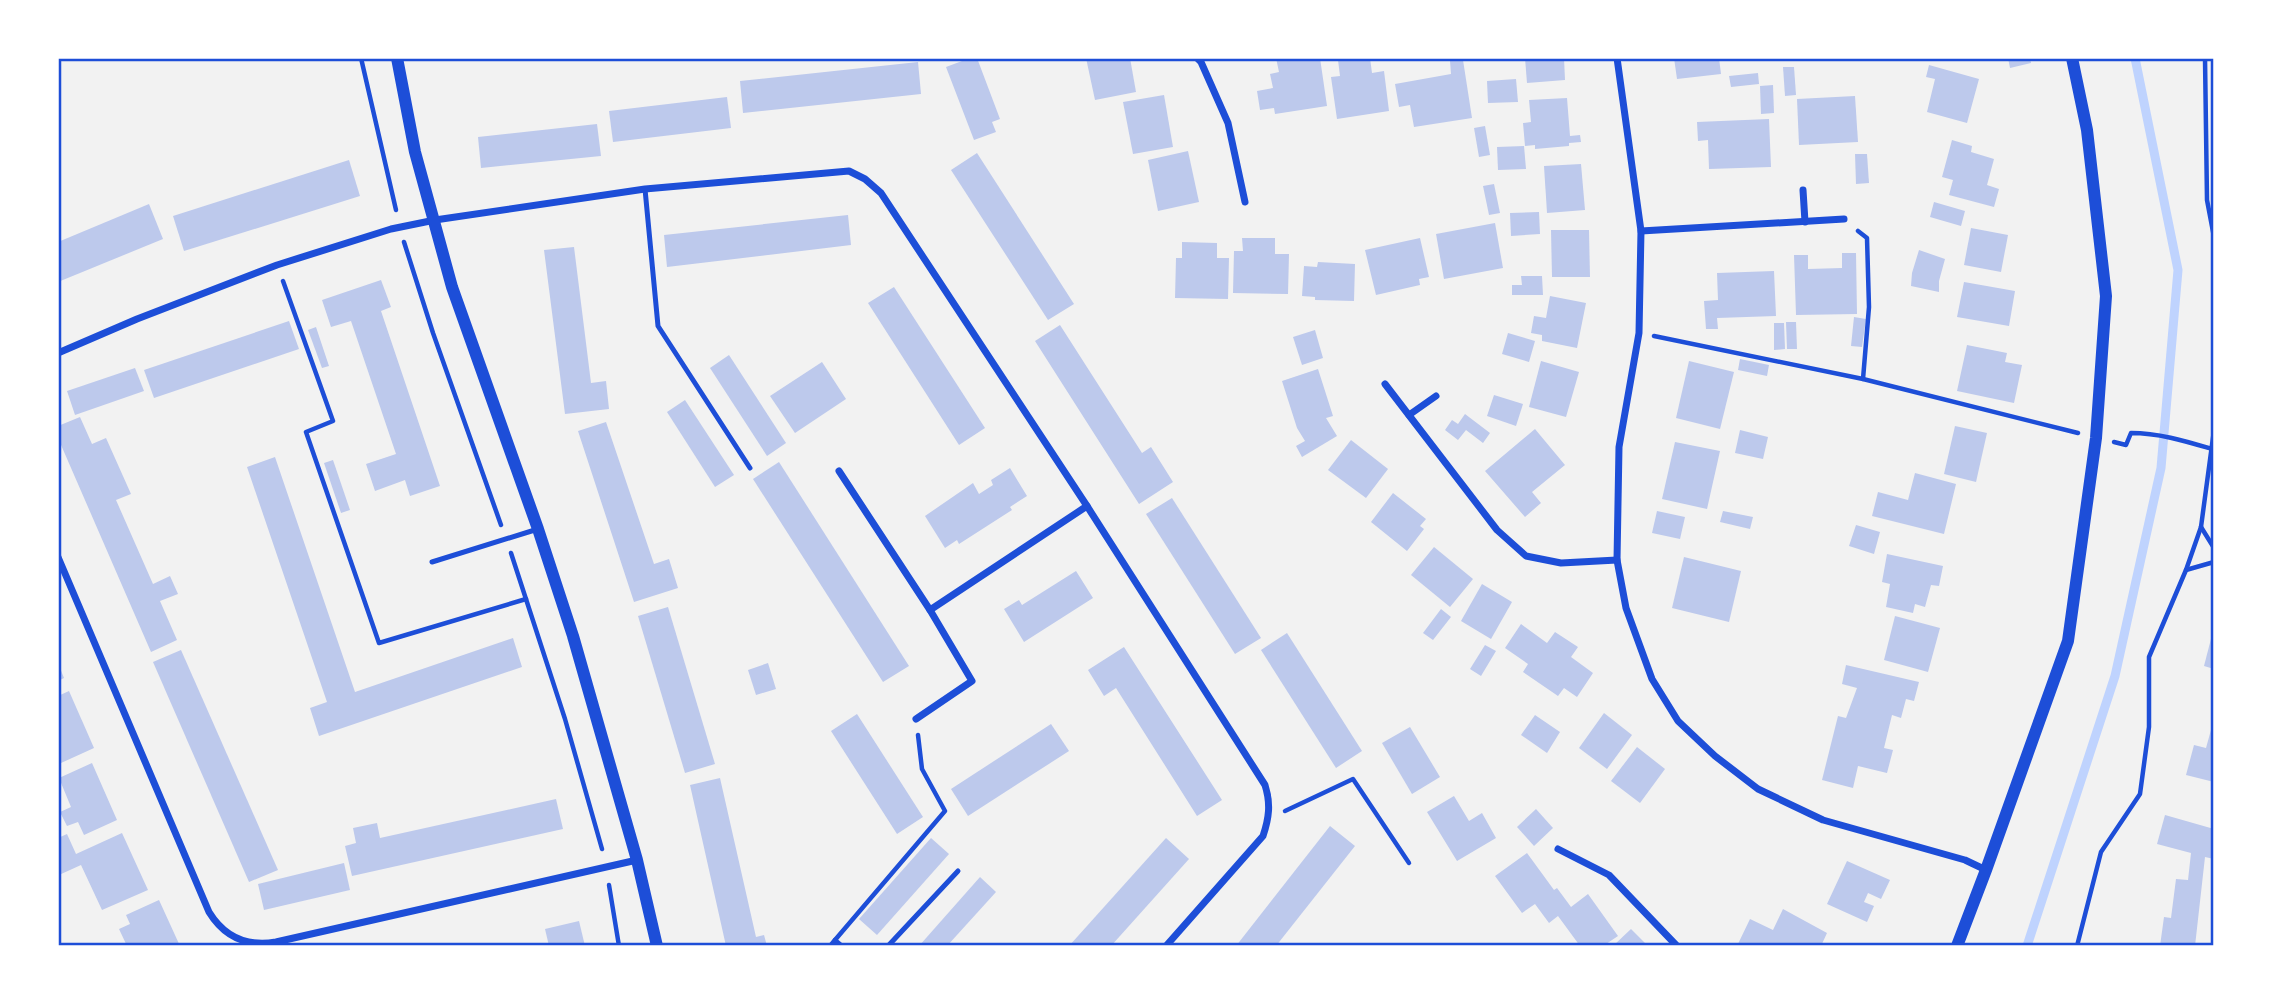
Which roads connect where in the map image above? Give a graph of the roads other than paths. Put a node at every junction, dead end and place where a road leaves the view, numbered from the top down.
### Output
1 (397, 58) edge
2 (1617, 58) edge
3 (2072, 58) edge
4 (1201, 59) edge
5 (645, 189) junction
6 (1803, 190) dead end
7 (1245, 202) dead end
8 (1844, 219) road end
9 (435, 220) junction
10 (1805, 222) junction
11 (1642, 231) junction
12 (58, 353) edge
13 (1385, 384) dead end
14 (1436, 396) dead end
15 (1409, 415) junction
16 (750, 468) dead end
17 (839, 471) dead end
18 (1087, 506) junction
19 (538, 529) junction
20 (58, 557) edge
21 (1617, 559) junction
22 (432, 562) dead end
23 (930, 610) junction
24 (916, 719) road end
25 (1558, 849) dead end
26 (637, 860) junction
27 (1986, 870) junction
28 (958, 871) dead end
29 (657, 946) edge
30 (888, 946) edge
31 (1166, 946) edge
32 (1677, 946) edge
33 (1956, 946) edge

1 - 9 street
2 - 11 street
3 - 27 street
4 - 7 street
5 - 9 street
5 - 16 lane
5 - 18 street
6 - 10 street
8 - 10 street
9 - 12 street
9 - 19 street
10 - 11 street
11 - 21 street
13 - 15 street
14 - 15 street
15 - 21 street
17 - 23 street
18 - 23 street
18 - 31 street
19 - 22 lane
19 - 26 street
20 - 26 street
21 - 27 street
23 - 24 street
25 - 32 street
26 - 29 street
27 - 33 street
28 - 30 lane

